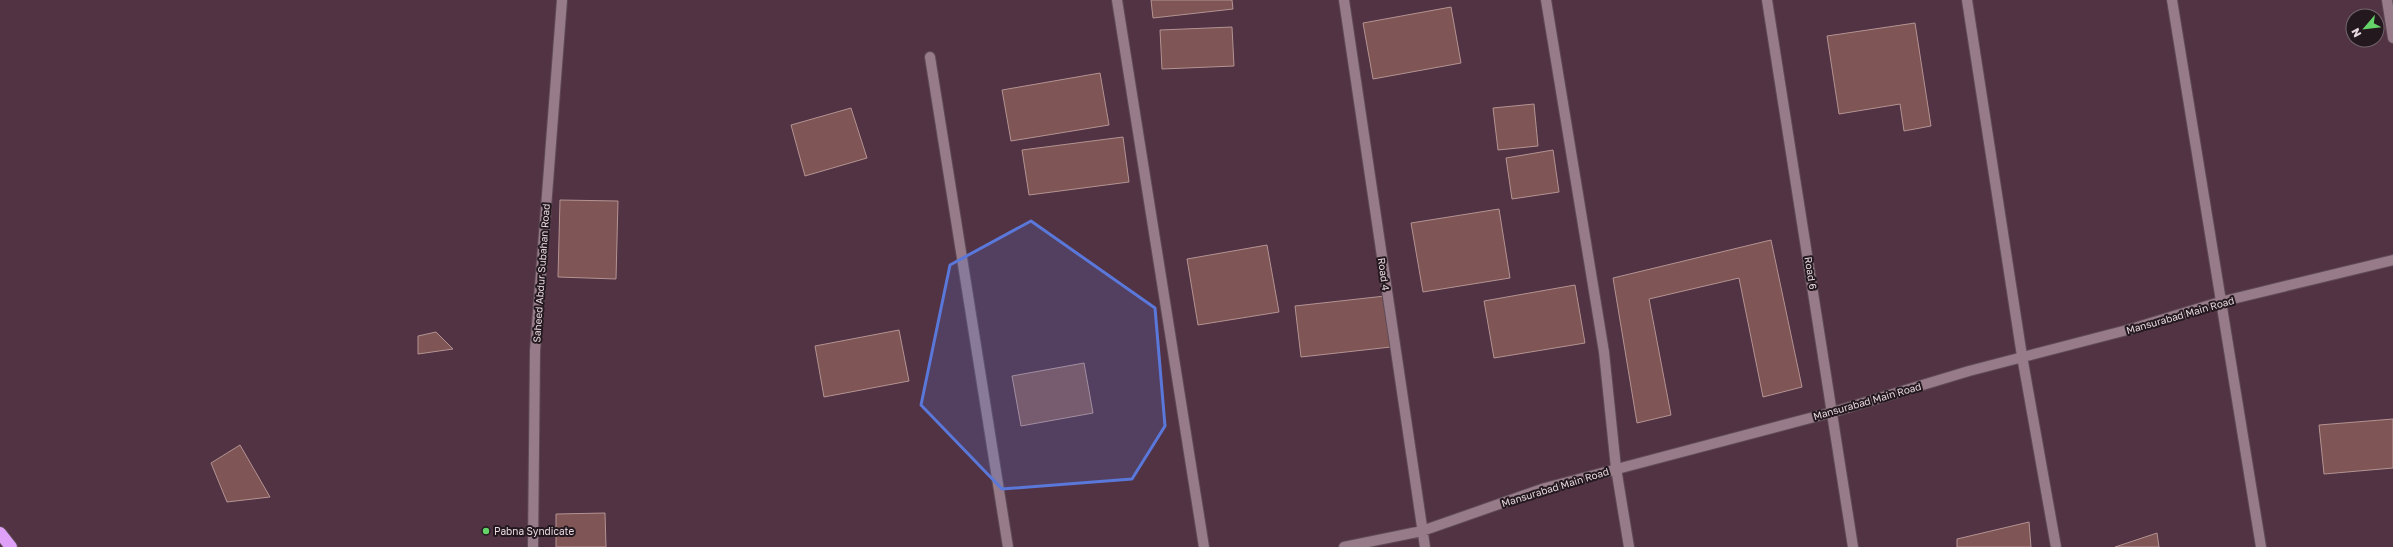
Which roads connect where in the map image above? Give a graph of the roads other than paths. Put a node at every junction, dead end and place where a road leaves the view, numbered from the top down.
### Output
1 (562, 0) edge
2 (1117, 0) edge
3 (1344, 0) edge
4 (1546, 0) edge
5 (1767, 0) edge
6 (1967, 0) edge
7 (2172, 0) edge
8 (2387, 0) edge
9 (2393, 38) edge
10 (930, 58) dead end
11 (2393, 260) edge
12 (2220, 302) junction
13 (2022, 356) junction
14 (1833, 412) junction
15 (1616, 468) junction
16 (1422, 531) junction
17 (0, 533) edge
18 (11, 547) edge
19 (533, 547) edge
20 (1008, 547) edge
21 (1204, 547) edge
22 (1344, 547) edge
23 (1425, 547) edge
24 (1629, 547) edge
25 (1853, 547) edge
26 (2056, 547) edge
27 (2261, 547) edge

1 - 19 street, Saheed Abdur Subahan Road
2 - 21 street
3 - 16 street, Road 4
4 - 15 street
5 - 14 street, Road 6
6 - 13 street
7 - 12 street
8 - 9 street
10 - 20 street
11 - 12 street, Mansurabad Main Road
12 - 13 street, Mansurabad Main Road
12 - 27 street
13 - 14 street, Mansurabad Main Road
13 - 26 street
14 - 15 street, Mansurabad Main Road
14 - 25 street, Road 6
15 - 16 street, Mansurabad Main Road
15 - 24 street
16 - 22 street, Mansurabad Main Road
16 - 23 street, Road 4
17 - 18 highway

